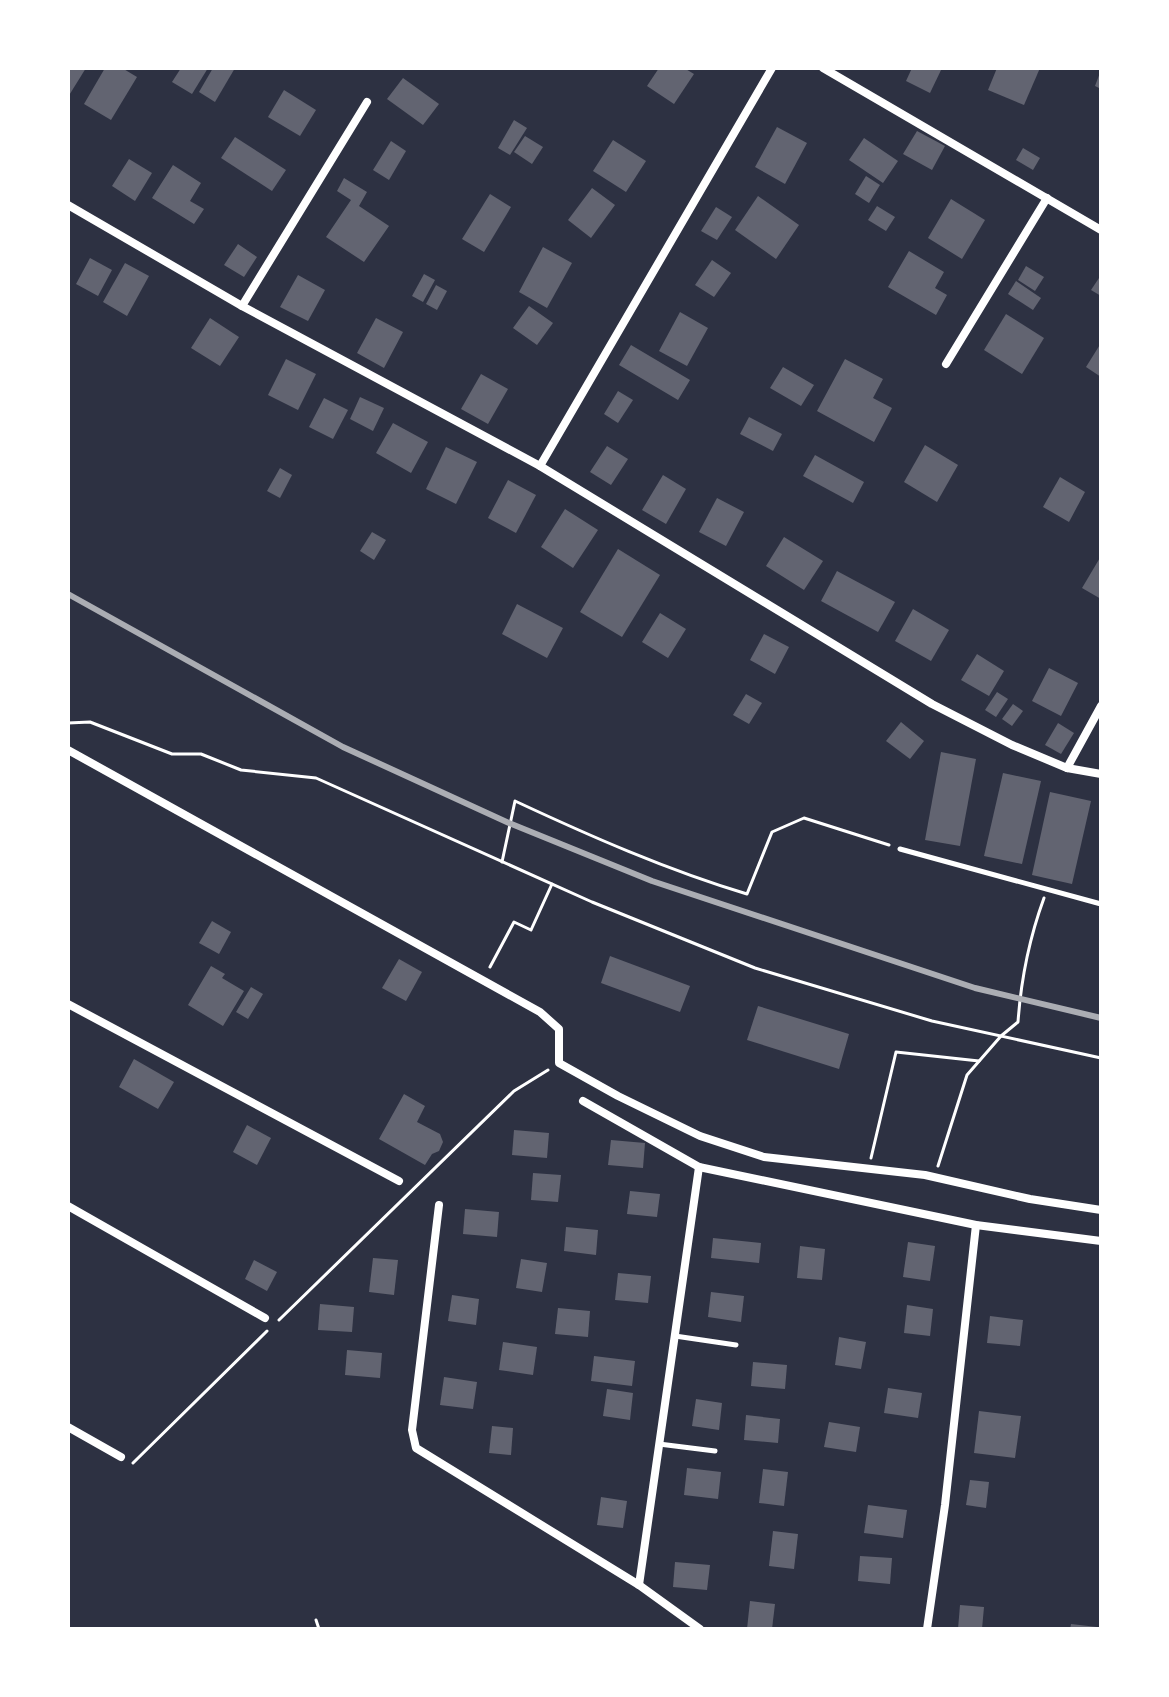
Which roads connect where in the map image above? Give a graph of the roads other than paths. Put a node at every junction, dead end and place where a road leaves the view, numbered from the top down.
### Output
1 (772, 68) edge
2 (823, 68) edge
3 (367, 102) dead end
4 (1047, 198) junction
5 (68, 205) edge
6 (1101, 230) edge
7 (242, 306) junction
8 (946, 364) dead end
9 (540, 466) junction
10 (1101, 706) edge
11 (68, 750) edge
12 (1067, 768) junction
13 (1101, 774) edge
14 (900, 849) road end
15 (1101, 904) edge
16 (68, 1004) edge
17 (583, 1101) dead end
18 (699, 1167) junction
19 (399, 1181) dead end
20 (439, 1205) dead end
21 (68, 1206) edge
22 (1101, 1210) edge
23 (976, 1225) junction
24 (1101, 1241) edge
25 (265, 1318) dead end
26 (675, 1336) junction
27 (736, 1345) dead end
28 (68, 1427) edge
29 (659, 1444) junction
30 (715, 1451) dead end
31 (121, 1457) road end
32 (639, 1585) junction
33 (700, 1629) edge
34 (927, 1629) edge

1 - 9 street
2 - 4 street
3 - 7 street
4 - 6 street
4 - 8 street
5 - 7 street
7 - 9 street
9 - 12 street
10 - 12 street
11 - 22 street
12 - 13 street
14 - 15 lane
16 - 19 street
17 - 18 street
18 - 23 street
18 - 26 street
20 - 32 street
21 - 25 street
23 - 24 street
23 - 34 street
26 - 27 lane
26 - 29 street
28 - 31 street
29 - 30 lane
29 - 32 street
32 - 33 street

